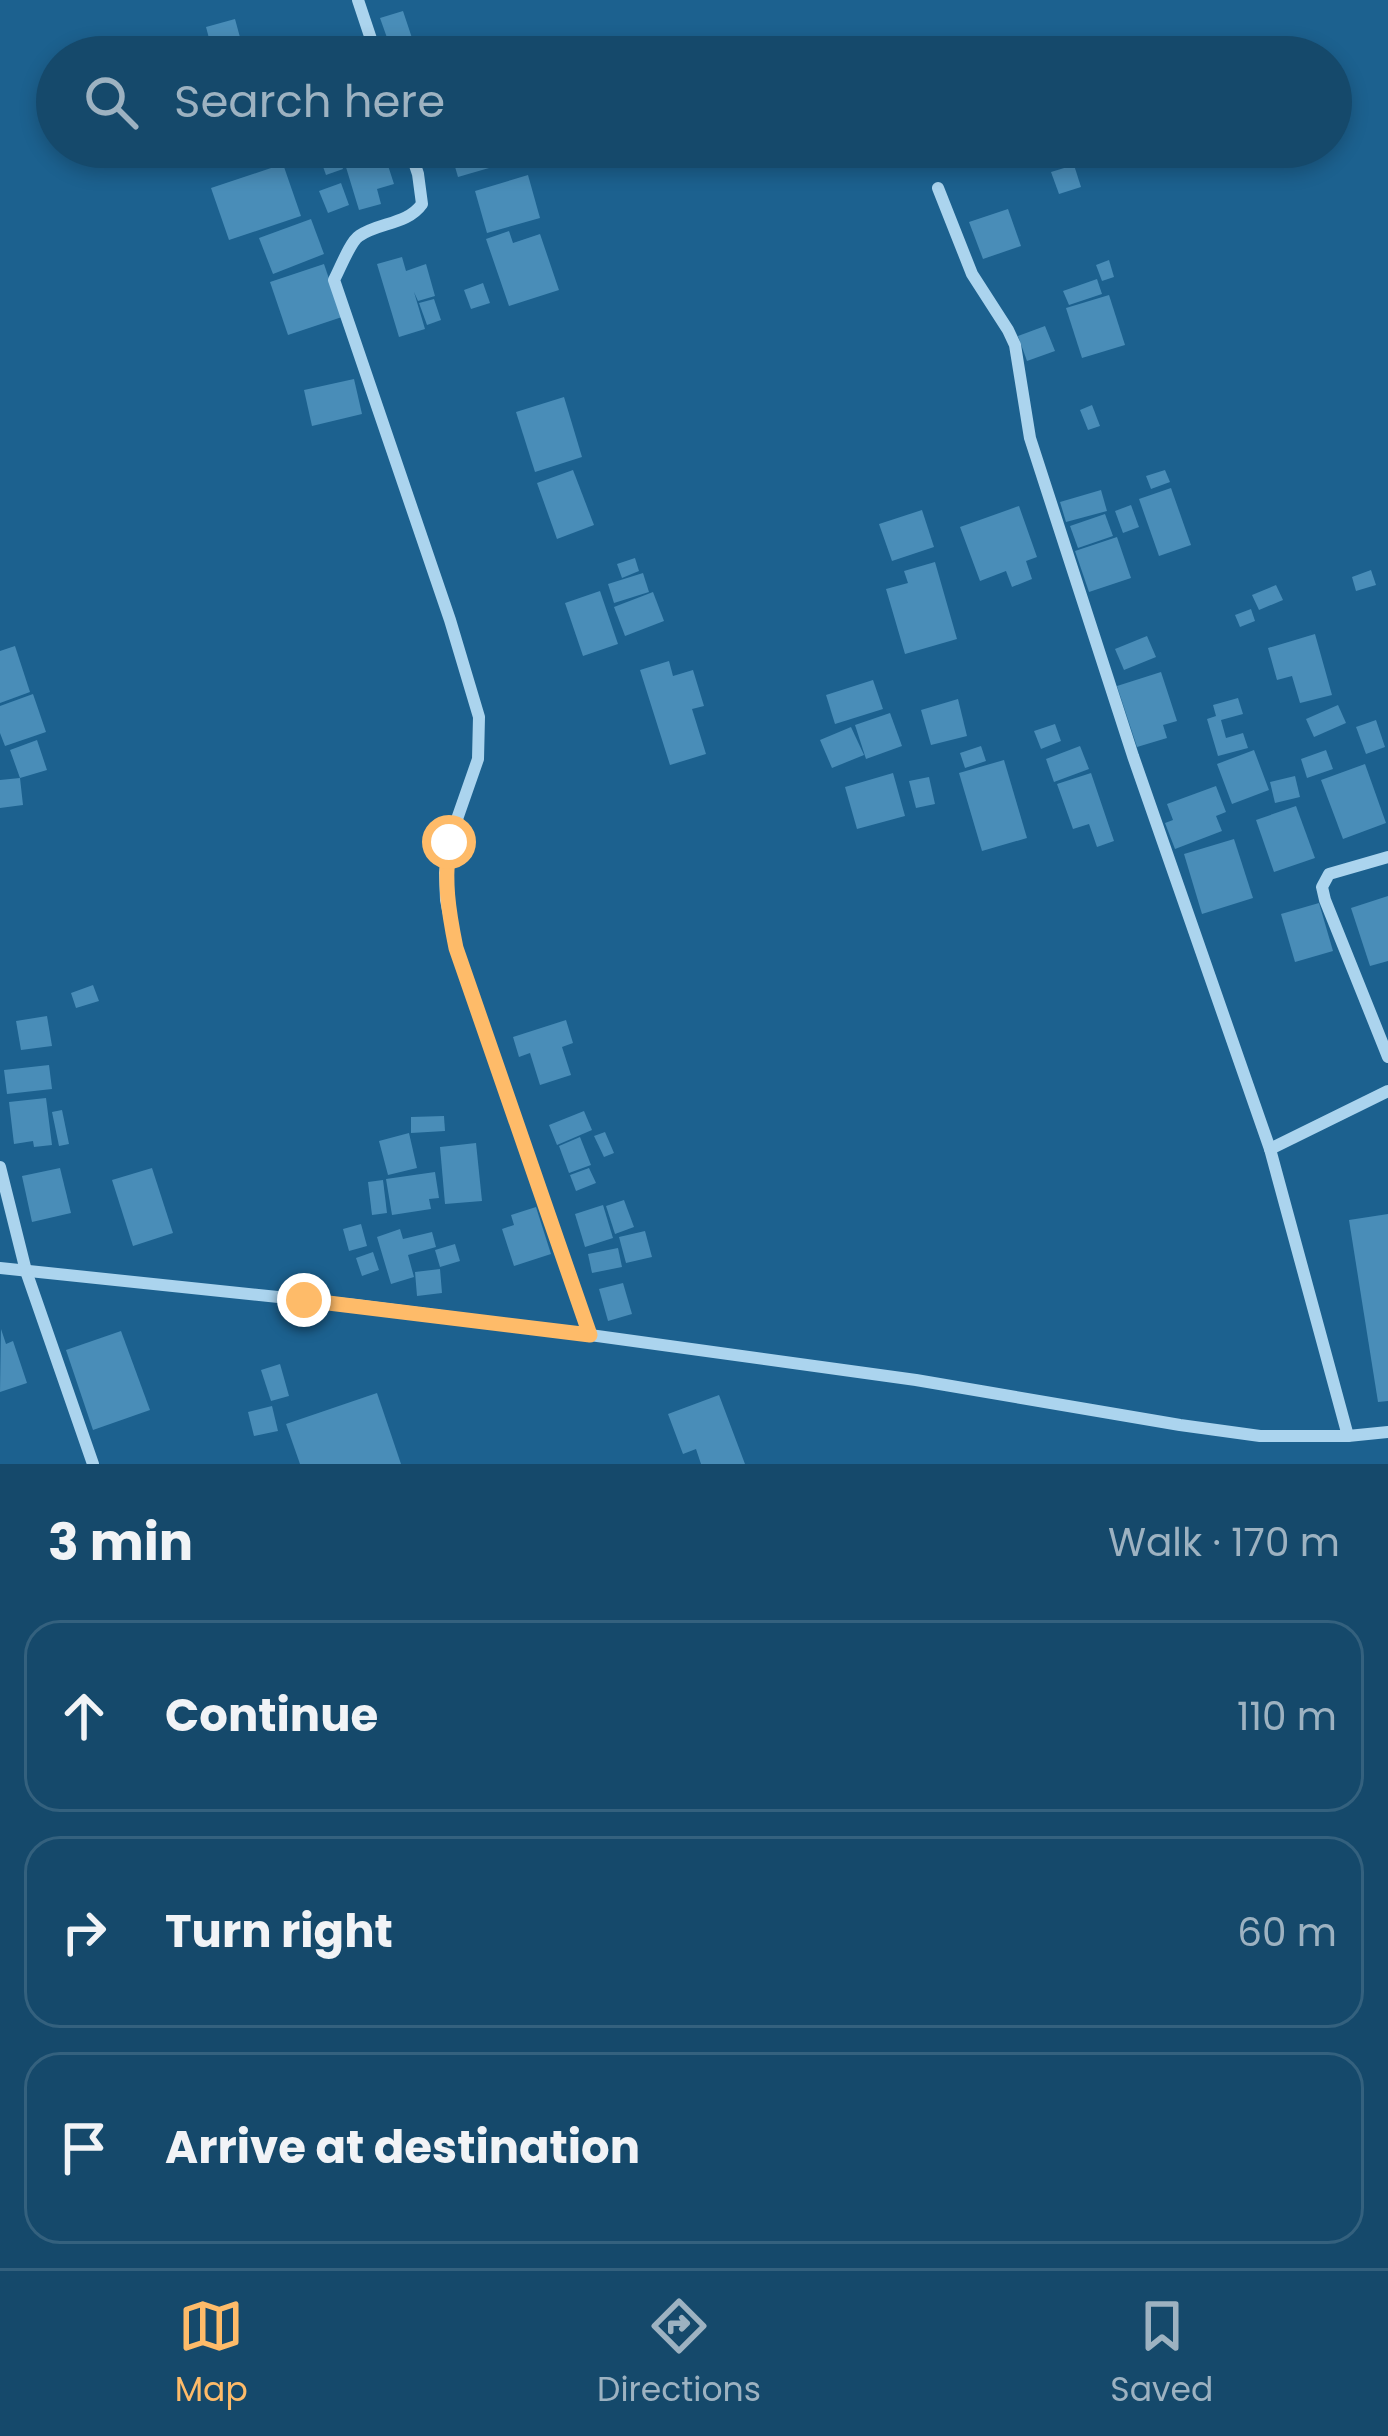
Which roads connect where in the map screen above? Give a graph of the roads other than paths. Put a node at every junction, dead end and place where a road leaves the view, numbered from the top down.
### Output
1 (358, 0) edge
2 (370, 36) edge
3 (416, 168) edge
4 (938, 188) dead end
5 (1388, 857) edge
6 (1388, 1057) edge
7 (1388, 1091) edge
8 (1270, 1149) junction
9 (0, 1167) edge
10 (0, 1268) edge
11 (26, 1271) junction
12 (590, 1335) junction
13 (1388, 1432) edge
14 (1348, 1436) junction
15 (92, 1464) edge

1 - 2 street
3 - 12 street
4 - 8 street
5 - 6 street
7 - 8 street
8 - 14 street
9 - 11 street
10 - 11 street
11 - 12 street
11 - 15 street
12 - 14 street
13 - 14 street

